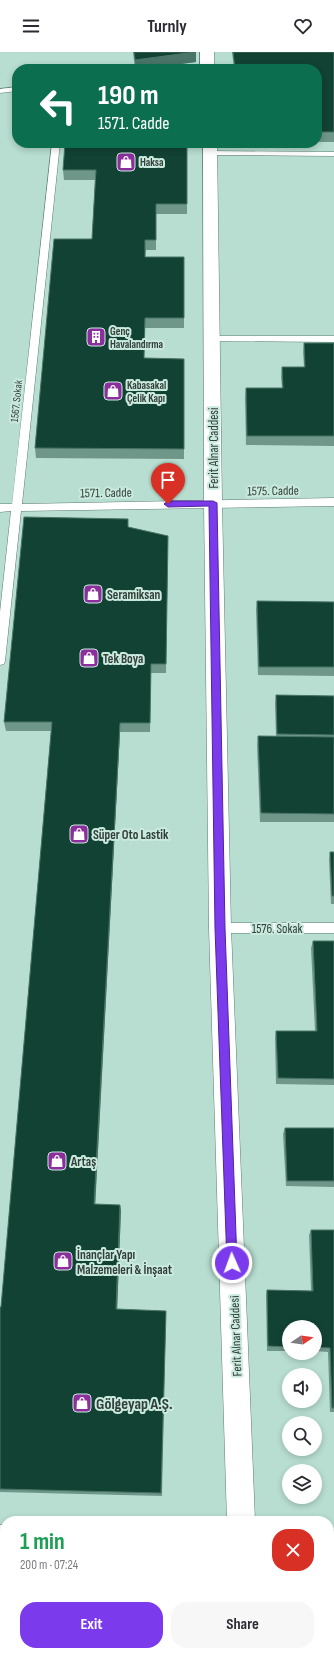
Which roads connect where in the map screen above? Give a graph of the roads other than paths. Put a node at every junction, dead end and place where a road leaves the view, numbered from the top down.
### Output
1 (206, 52) edge
2 (207, 64) edge
3 (12, 90) edge
4 (0, 91) edge
5 (55, 148) edge
6 (210, 148) edge
7 (334, 154) edge
8 (212, 339) junction
9 (334, 339) edge
10 (334, 502) edge
11 (213, 503) junction
12 (16, 507) junction
13 (0, 508) edge
14 (0, 661) edge
15 (220, 928) junction
16 (334, 928) edge
17 (241, 1516) edge

1 - 2 street
3 - 4 lane
5 - 12 lane, 1567. Sokak
6 - 7 lane
6 - 8 street, Ferit Alnar Caddesi
8 - 9 lane
8 - 11 street, Ferit Alnar Caddesi
10 - 11 lane, 1575. Cadde
11 - 12 lane, 1571. Cadde
11 - 15 street, Ferit Alnar Caddesi
12 - 13 lane, 1571. Cadde
12 - 14 lane, 1567. Sokak
15 - 16 lane, 1576. Sokak
15 - 17 street, Ferit Alnar Caddesi

